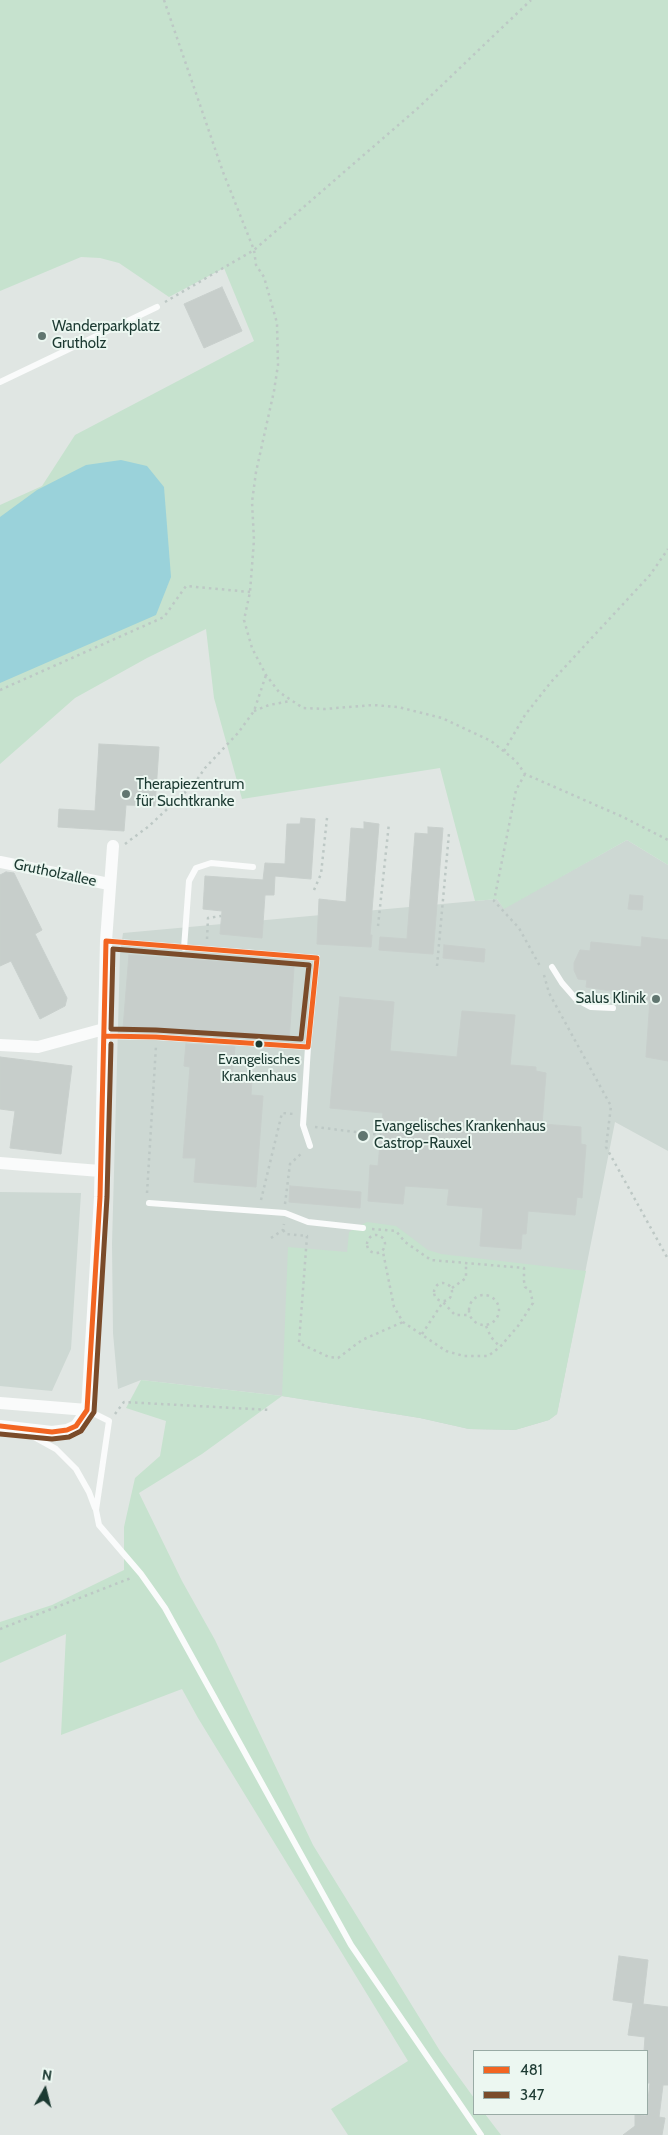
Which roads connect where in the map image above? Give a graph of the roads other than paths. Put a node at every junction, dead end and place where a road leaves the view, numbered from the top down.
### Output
1 (157, 307) road end
2 (0, 382) edge
3 (113, 846) road end
4 (0, 862) edge
5 (253, 867) dead end
6 (109, 884) junction
7 (106, 941) junction
8 (184, 948) junction
9 (552, 967) dead end
10 (613, 1008) dead end
11 (104, 1033) junction
12 (0, 1045) edge
13 (308, 1047) junction
14 (310, 1146) road end
15 (0, 1163) edge
16 (100, 1171) junction
17 (148, 1201) road end
18 (363, 1228) road end
19 (0, 1403) edge
20 (87, 1410) junction
21 (0, 1426) edge
22 (20, 1429) junction
23 (96, 1510) junction
24 (481, 2135) edge

1 - 2 lane
3 - 6 street, Grutholzallee
4 - 6 street, Grutholzallee
5 - 8 lane
6 - 7 street, Grutholzallee
7 - 8 lane
7 - 11 street, Grutholzallee
8 - 13 lane
9 - 10 lane
11 - 12 street
11 - 13 lane
11 - 16 street, Grutholzallee
13 - 14 lane
15 - 16 street
16 - 20 street, Grutholzallee
17 - 18 lane
19 - 20 street
20 - 22 street
20 - 23 lane
21 - 22 street
22 - 23 lane
23 - 24 lane

